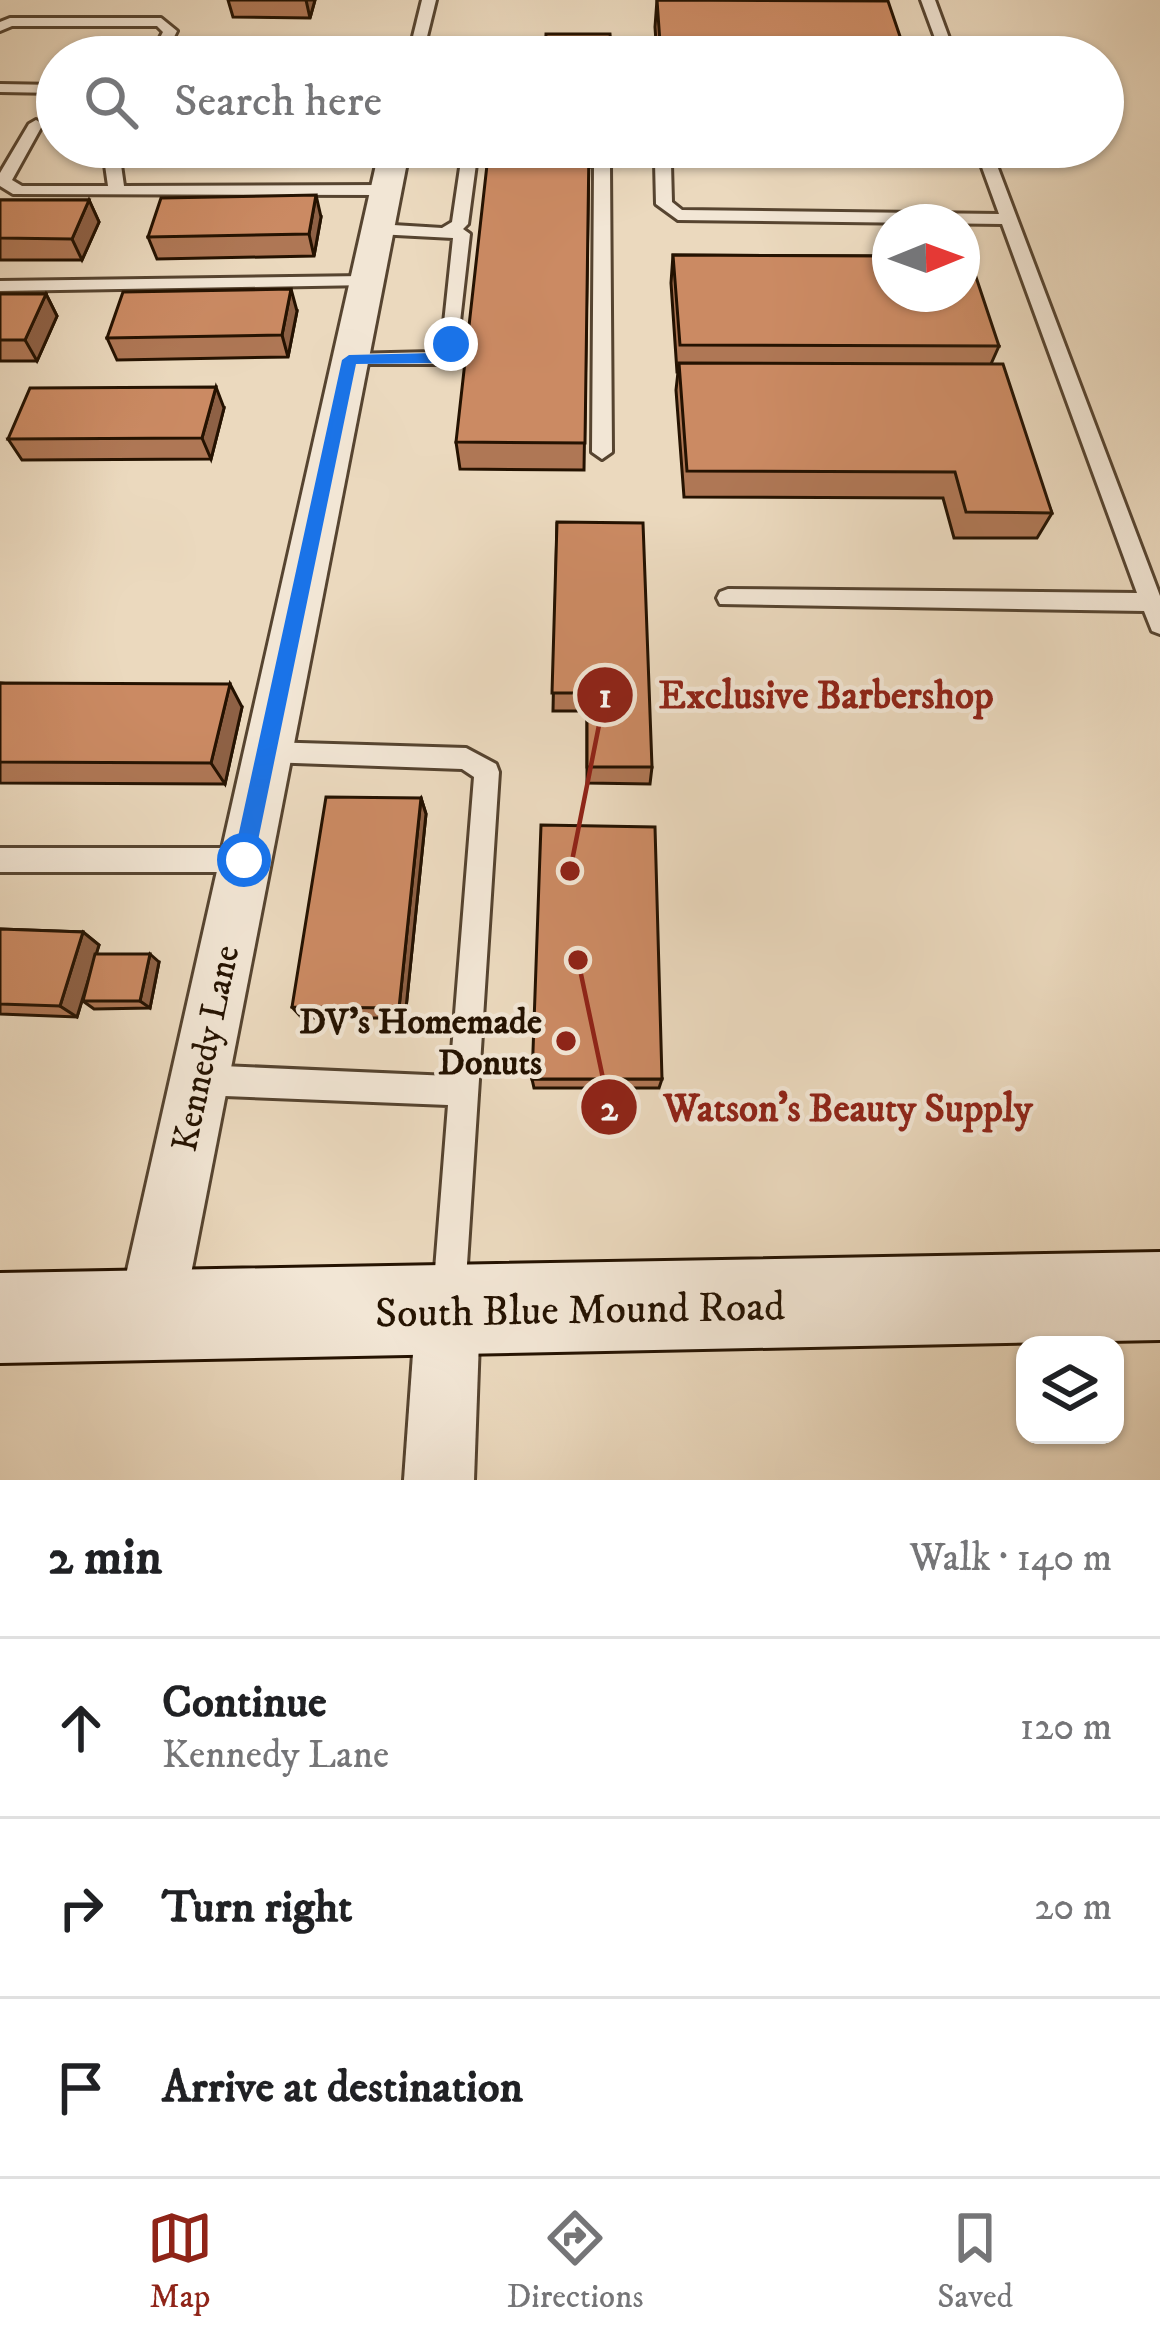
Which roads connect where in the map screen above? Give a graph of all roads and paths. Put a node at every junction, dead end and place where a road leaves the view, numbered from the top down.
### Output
1 (429, 0) edge
2 (928, 0) edge
3 (0, 27) edge
4 (168, 36) edge
5 (420, 36) edge
6 (941, 36) edge
7 (0, 88) edge
8 (36, 88) edge
9 (36, 124) dead end
10 (113, 168) edge
11 (468, 168) edge
12 (602, 168) edge
13 (663, 168) edge
14 (990, 168) edge
15 (386, 189) edge
16 (117, 192) junction
17 (1008, 219) junction
18 (448, 230) junction
19 (364, 281) junction
20 (0, 286) edge
21 (349, 360) junction
22 (602, 452) dead end
23 (728, 598) dead end
24 (1152, 602) junction
25 (1160, 626) edge
26 (267, 752) junction
27 (0, 860) edge
28 (244, 860) junction
29 (196, 1080) junction
30 (461, 1091) junction
31 (1160, 1296) edge
32 (448, 1312) junction
33 (150, 1315) junction
34 (0, 1318) edge
35 (440, 1480) edge

1 - 5 lane
2 - 6 lane
3 - 4 lane
7 - 8 lane
9 - 16 lane
10 - 16 lane
11 - 18 lane
12 - 22 lane
13 - 17 lane
14 - 17 lane
15 - 16 lane
15 - 18 lane
15 - 19 street, Kennedy Lane
17 - 24 lane
18 - 21 lane
19 - 20 lane
19 - 21 street, Kennedy Lane
21 - 26 street, Kennedy Lane
23 - 24 lane
24 - 25 lane
26 - 28 street, Kennedy Lane
26 - 30 lane
27 - 28 lane
28 - 29 street, Kennedy Lane
29 - 30 lane
29 - 33 street, Kennedy Lane
30 - 32 lane
31 - 32 main road, South Blue Mound Road
32 - 33 main road, South Blue Mound Road
32 - 35 street
33 - 34 main road, South Blue Mound Road

